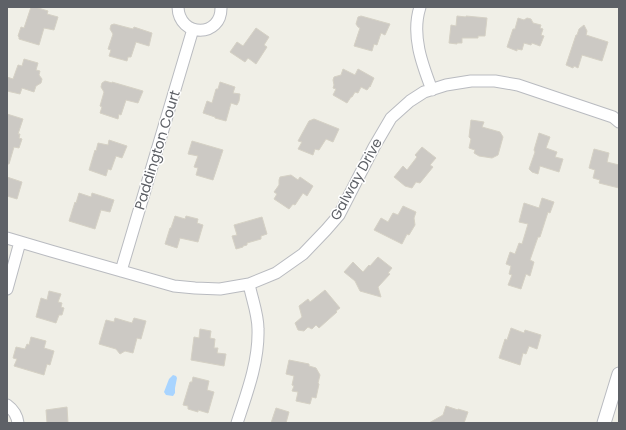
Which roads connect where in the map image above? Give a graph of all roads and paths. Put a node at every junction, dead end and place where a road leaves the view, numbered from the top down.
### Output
1 (178, 7) edge
2 (221, 7) edge
3 (420, 7) edge
4 (193, 29) junction
5 (432, 90) junction
6 (617, 118) edge
7 (7, 238) edge
8 (20, 242) junction
9 (121, 272) junction
10 (249, 284) junction
11 (7, 289) edge
12 (619, 374) edge
13 (7, 405) edge
14 (18, 423) edge
15 (237, 423) edge
16 (604, 423) edge

1 - 4 street
2 - 4 street
3 - 5 street
4 - 9 street, Paddington Court
5 - 6 street, Galway Drive
5 - 10 street, Galway Drive
7 - 8 street, Galway Drive
8 - 9 street, Galway Drive
8 - 11 street
9 - 10 street, Galway Drive
10 - 15 street
12 - 16 street
13 - 14 street

